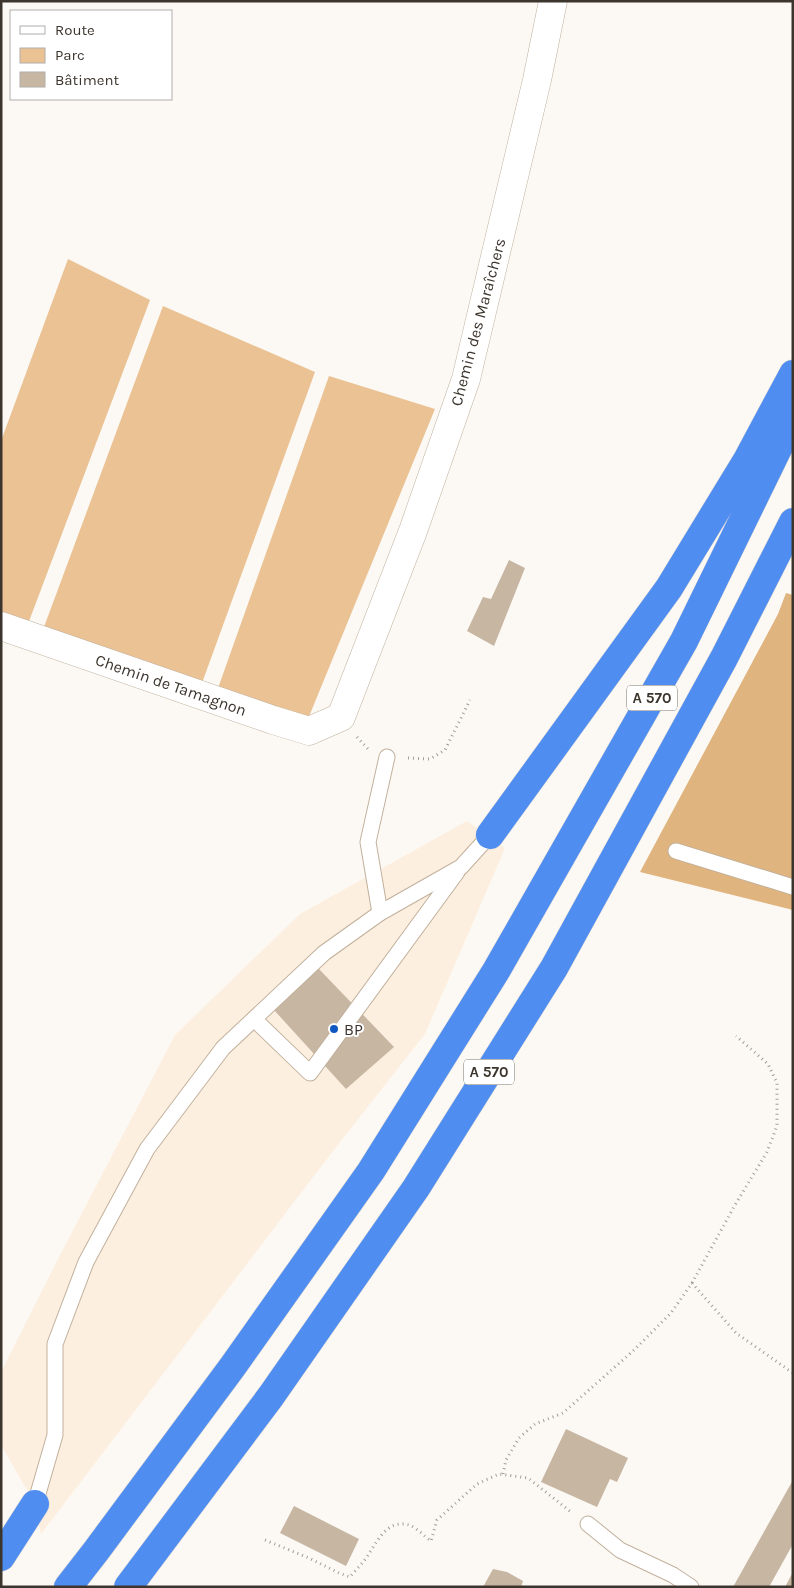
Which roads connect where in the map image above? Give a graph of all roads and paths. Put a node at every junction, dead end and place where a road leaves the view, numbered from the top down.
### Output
1 (553, 1) edge
2 (793, 374) edge
3 (793, 418) edge
4 (793, 522) edge
5 (1, 626) edge
6 (470, 700) dead end
7 (341, 717) junction
8 (387, 757) junction
9 (490, 835) joint
10 (676, 851) dead end
11 (461, 866) junction
12 (793, 887) edge
13 (380, 913) junction
14 (254, 1019) junction
15 (736, 1036) dead end
16 (692, 1284) junction
17 (793, 1373) edge
18 (503, 1474) junction
19 (35, 1504) joint
20 (588, 1524) joint
21 (265, 1540) dead end
22 (1, 1557) edge
23 (68, 1587) edge
24 (128, 1587) edge
25 (691, 1587) edge

1 - 7 street, Chemin des Maraîchers
2 - 9 highway
3 - 23 highway, A 570
4 - 24 highway, A 570
5 - 7 street, Chemin de Tamagnon
6 - 8 path
7 - 8 path
8 - 13 lane
9 - 11 lane
10 - 12 lane
11 - 13 lane
11 - 14 lane
13 - 14 lane
14 - 19 lane
15 - 16 path
16 - 17 path
16 - 18 path
18 - 20 path
18 - 21 path
19 - 22 highway
20 - 25 lane

